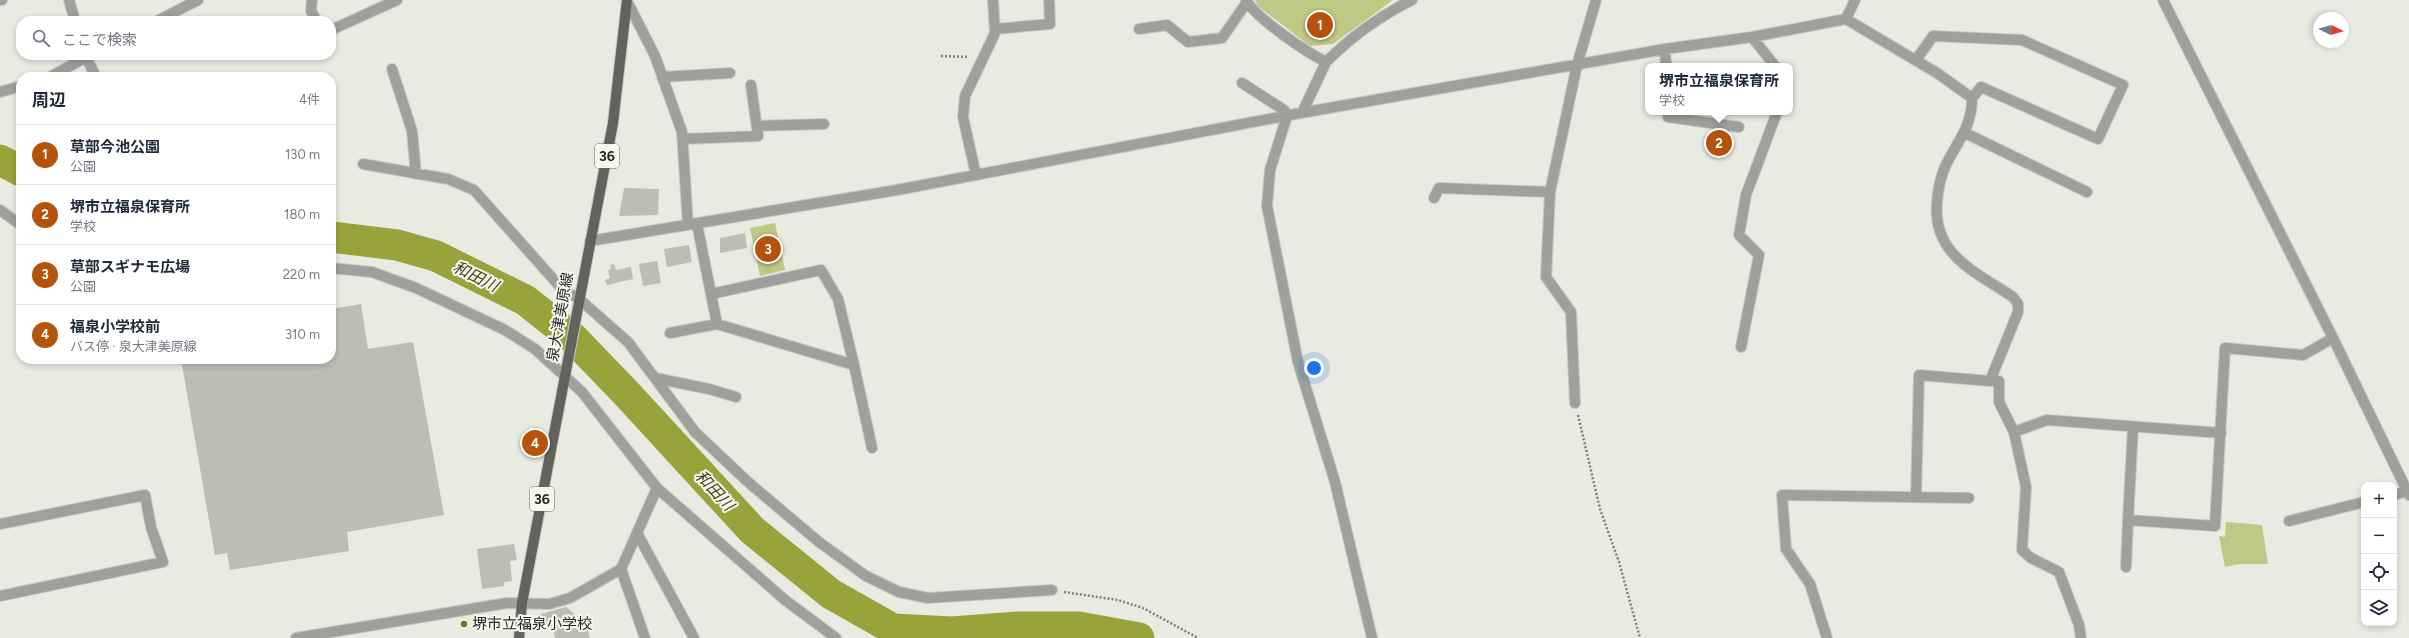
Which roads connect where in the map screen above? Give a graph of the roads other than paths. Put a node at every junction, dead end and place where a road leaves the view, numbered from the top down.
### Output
1 (69, 0) edge
2 (198, 0) edge
3 (312, 0) edge
4 (397, 0) edge
5 (627, 0) edge
6 (993, 0) edge
7 (1048, 0) edge
8 (1412, 0) edge
9 (1596, 0) edge
10 (1855, 0) edge
11 (2163, 0) edge
12 (1247, 1) edge
13 (74, 16) edge
14 (167, 16) edge
15 (314, 16) edge
16 (1846, 18) junction
17 (336, 28) edge
18 (995, 29) junction
19 (1139, 29) dead end
20 (1752, 37) junction
21 (1666, 49) junction
22 (80, 60) edge
23 (89, 60) edge
24 (1916, 60) junction
25 (1326, 62) junction
26 (1666, 63) edge
27 (1773, 63) edge
28 (1577, 65) junction
29 (392, 69) dead end
30 (59, 72) edge
31 (94, 72) edge
32 (730, 73) dead end
33 (662, 77) junction
34 (1242, 83) dead end
35 (751, 86) dead end
36 (16, 87) edge
37 (0, 92) edge
38 (1972, 98) junction
39 (1295, 114) junction
40 (1668, 115) edge
41 (1776, 115) edge
42 (824, 124) dead end
43 (757, 126) junction
44 (1739, 127) dead end
45 (1965, 133) junction
46 (682, 139) junction
47 (363, 164) dead end
48 (416, 174) junction
49 (976, 175) junction
50 (1550, 192) junction
51 (2087, 192) dead end
52 (1434, 198) dead end
53 (0, 210) edge
54 (16, 221) edge
55 (693, 224) junction
56 (590, 241) junction
57 (336, 268) edge
58 (711, 294) junction
59 (578, 298) junction
60 (717, 324) junction
61 (670, 333) dead end
62 (2333, 338) junction
63 (1740, 347) dead end
64 (854, 365) junction
65 (565, 376) junction
66 (655, 378) junction
67 (1990, 381) junction
68 (736, 398) dead end
69 (1576, 403) road end
70 (2133, 427) junction
71 (2014, 432) junction
72 (2221, 433) junction
73 (872, 448) dead end
74 (657, 488) junction
75 (2408, 493) edge
76 (2397, 495) edge
77 (1916, 497) junction
78 (1969, 498) dead end
79 (2361, 503) edge
80 (2128, 520) junction
81 (2289, 521) dead end
82 (0, 524) edge
83 (637, 533) junction
84 (2126, 567) dead end
85 (622, 569) junction
86 (1052, 590) road end
87 (0, 596) edge
88 (522, 602) junction
89 (296, 638) edge
90 (519, 638) edge
91 (645, 638) edge
92 (694, 638) edge
93 (836, 638) edge
94 (1372, 638) edge
95 (1827, 638) edge
96 (2081, 638) edge

1 - 13 street
2 - 14 street
3 - 15 street
4 - 17 street
5 - 33 street
5 - 56 main road, 泉大津美原線 / 36
6 - 18 street
7 - 18 street
8 - 25 street
9 - 28 street
10 - 16 street
11 - 62 street
12 - 19 street
12 - 25 street
16 - 20 street
16 - 24 street
18 - 49 street
20 - 21 street
20 - 27 street
21 - 26 street
21 - 28 street
22 - 30 street
23 - 31 street
24 - 38 street
24 - 38 street
25 - 39 street
28 - 39 street
28 - 50 street
29 - 48 street
32 - 33 street
33 - 46 street
34 - 39 street
35 - 43 street
36 - 37 street
38 - 45 street
39 - 49 street
39 - 94 street
40 - 44 street
41 - 63 street
42 - 43 street
43 - 46 street
45 - 51 street
45 - 67 street
46 - 55 street
47 - 48 street
48 - 59 street
49 - 55 street
50 - 52 street
50 - 69 street
53 - 54 street
55 - 56 street
55 - 58 street
56 - 59 main road, 泉大津美原線 / 36
57 - 65 street
58 - 60 street
58 - 64 street
59 - 65 main road, 泉大津美原線 / 36
59 - 66 street
60 - 61 street
60 - 64 street
62 - 72 street
62 - 75 street
64 - 73 street
65 - 74 street
65 - 88 main road, 泉大津美原線 / 36
66 - 68 street
66 - 86 street
67 - 71 street
67 - 77 street
70 - 71 street
70 - 72 street
70 - 80 street
71 - 96 street
72 - 80 street
74 - 83 street
74 - 93 street
75 - 76 street
77 - 78 street
77 - 95 street
79 - 81 street
80 - 84 street
82 - 87 street
83 - 85 street
83 - 92 street
85 - 88 street
85 - 91 street
88 - 89 street
88 - 90 main road, 泉大津美原線 / 36

